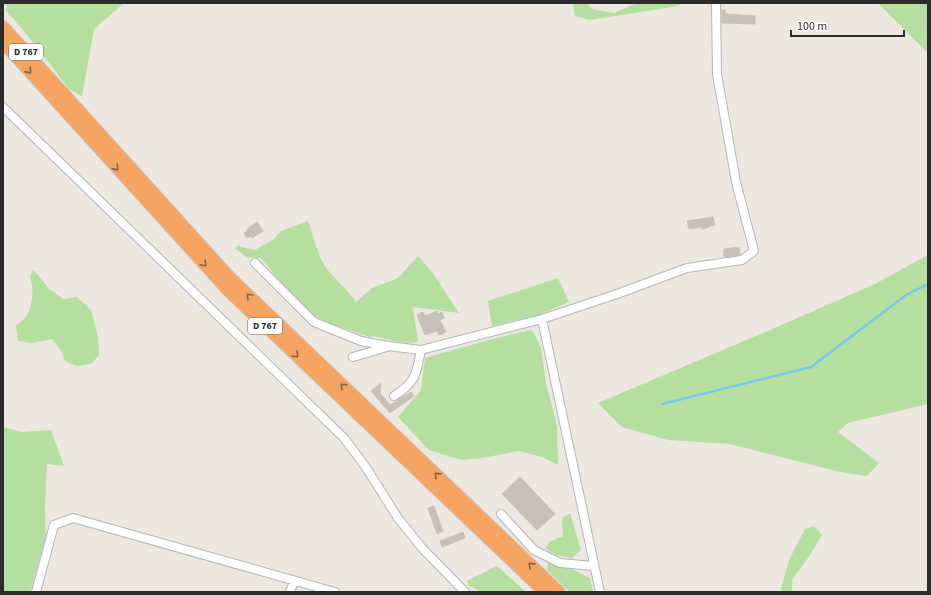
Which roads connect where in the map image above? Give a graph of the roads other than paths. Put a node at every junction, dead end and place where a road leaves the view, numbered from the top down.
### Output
1 (716, 3) edge
2 (3, 27) edge
3 (3, 42) edge
4 (3, 107) edge
5 (255, 263) dead end
6 (542, 319) junction
7 (388, 346) junction
8 (421, 350) junction
9 (353, 357) dead end
10 (394, 396) dead end
11 (501, 514) dead end
12 (594, 566) junction
13 (294, 581) junction
14 (461, 591) edge
15 (36, 592) edge
16 (290, 592) edge
17 (335, 592) edge
18 (545, 592) edge
19 (559, 592) edge
20 (600, 592) edge

1 - 6 street
19 -> 2 highway, D 767
3 -> 18 highway, D 767
4 - 14 street
5 - 7 street
6 - 8 street
6 - 12 street
7 - 8 street
7 - 9 street
8 - 10 street
11 - 12 street
12 - 20 street
13 - 15 street
13 - 16 street
13 - 17 street

